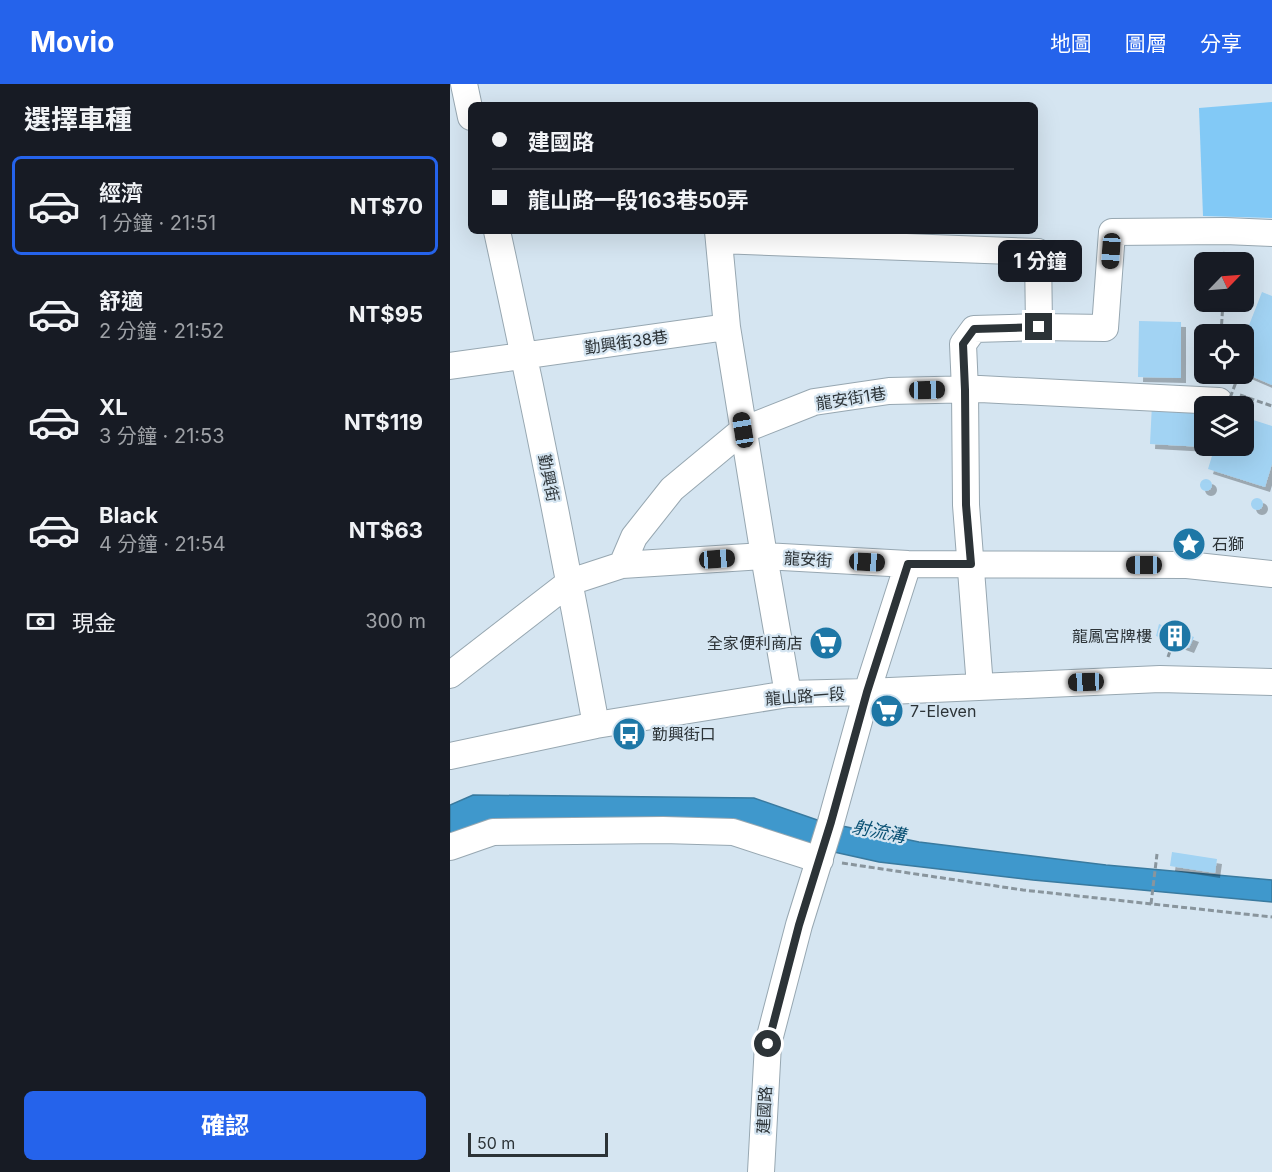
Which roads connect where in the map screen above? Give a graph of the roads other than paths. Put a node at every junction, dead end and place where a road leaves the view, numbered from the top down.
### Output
1 (464, 84) edge
2 (468, 103) edge
3 (1272, 233) edge
4 (497, 234) edge
5 (718, 236) edge
6 (727, 327) junction
7 (1039, 327) junction
8 (525, 356) junction
9 (450, 366) edge
10 (965, 390) junction
11 (1194, 402) edge
12 (743, 430) junction
13 (764, 556) junction
14 (908, 564) junction
15 (971, 564) junction
16 (622, 565) junction
17 (1272, 574) edge
18 (570, 582) junction
19 (450, 675) edge
20 (1272, 682) edge
21 (980, 687) junction
22 (867, 692) junction
23 (788, 694) junction
24 (596, 725) junction
25 (450, 756) edge
26 (450, 847) edge
27 (820, 857) junction
28 (761, 1172) edge

1 - 2 street
3 - 7 street
4 - 8 street, 勤興街
5 - 6 street
5 - 7 street
6 - 8 street, 勤興街38巷
6 - 12 street
7 - 10 street
8 - 9 street, 勤興街38巷
8 - 18 street, 勤興街
10 - 11 street, 龍安街1巷
10 - 12 street, 龍安街1巷
10 - 15 street
12 - 13 street
12 - 16 street, 龍安街1巷
13 - 14 street, 龍安街
13 - 16 street, 龍安街
13 - 23 street
14 - 15 street, 龍安街
14 - 22 street, 建國路
15 - 17 street, 龍安街
15 - 21 street
16 - 18 street, 龍安街
18 - 19 street, 龍安街
18 - 24 street, 勤興街
20 - 21 street, 龍山路一段
21 - 22 street, 龍山路一段
22 - 23 street, 龍山路一段
22 - 27 street, 建國路
23 - 24 street, 龍山路一段
24 - 25 street, 龍山路一段
26 - 27 street
27 - 28 street, 建國路

